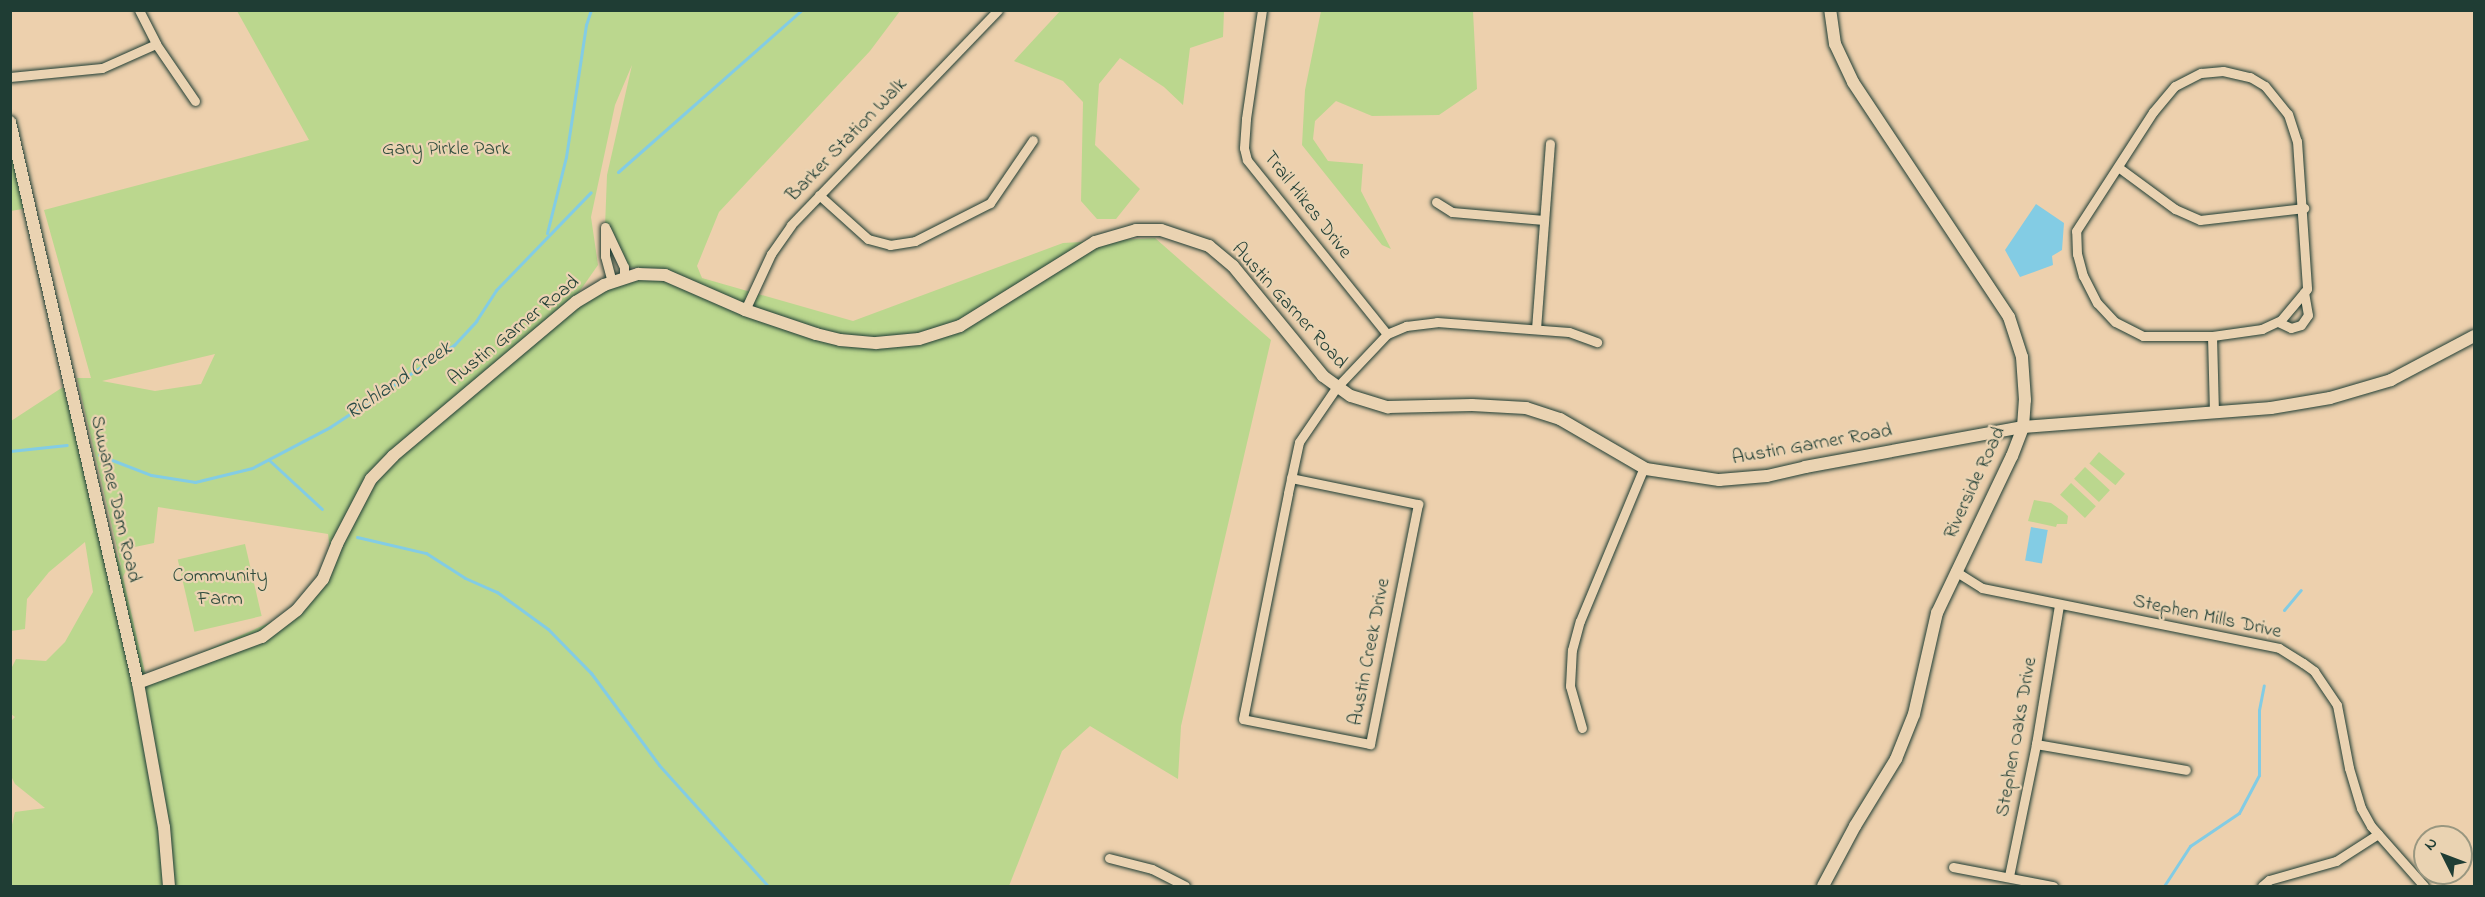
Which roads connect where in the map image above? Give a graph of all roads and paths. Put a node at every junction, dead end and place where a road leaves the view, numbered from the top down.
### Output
1 (139, 10) edge
2 (998, 10) edge
3 (1262, 10) edge
4 (1830, 10) edge
5 (156, 44) junction
6 (10, 77) edge
7 (195, 101) dead end
8 (10, 122) edge
9 (1033, 140) dead end
10 (1550, 144) dead end
11 (2118, 167) junction
12 (819, 195) junction
13 (1436, 202) dead end
14 (2304, 208) junction
15 (1544, 220) junction
16 (2304, 292) junction
17 (745, 310) junction
18 (2278, 322) junction
19 (1536, 329) junction
20 (1387, 334) junction
21 (2212, 336) junction
22 (2475, 336) edge
23 (1597, 342) dead end
24 (1336, 388) junction
25 (2214, 411) junction
26 (2023, 427) junction
27 (1644, 467) junction
28 (1291, 478) junction
29 (1955, 571) junction
30 (2059, 605) junction
31 (138, 683) junction
32 (1582, 728) dead end
33 (2036, 744) junction
34 (2186, 770) dead end
35 (2378, 834) junction
36 (1109, 858) dead end
37 (1953, 867) dead end
38 (2009, 876) junction
39 (169, 886) edge
40 (1185, 886) edge
41 (1823, 886) edge
42 (2053, 886) edge
43 (2262, 886) edge
44 (2424, 886) edge

1 - 5 street
2 - 12 street, Barker Station Walk
3 - 20 street, Trail Hikes Drive
4 - 26 street, Riverside Road
5 - 6 street
5 - 7 street
8 - 31 street, Suwanee Dam Road
9 - 12 street
10 - 15 street
11 - 14 street
11 - 14 street
11 - 21 street
12 - 17 street, Barker Station Walk
13 - 15 street
14 - 16 street
15 - 19 street
16 - 18 street
16 - 18 street
17 - 24 street, Austin Garner Road
17 - 31 street, Austin Garner Road
18 - 21 street
19 - 20 street
19 - 23 street
20 - 24 street, Austin Creek Drive
21 - 25 street
22 - 25 street, Austin Garner Road
24 - 27 street, Austin Garner Road
24 - 28 street, Austin Creek Drive
25 - 26 street, Austin Garner Road
26 - 27 street, Austin Garner Road
26 - 29 street, Riverside Road
27 - 32 street
28 - 28 street, Austin Creek Drive
29 - 30 street, Stephen Mills Drive
29 - 41 street, Riverside Road
30 - 33 street, Stephen Oaks Drive
30 - 35 street, Stephen Mills Drive
31 - 39 street, Suwanee Dam Road
33 - 34 street
33 - 38 street, Stephen Oaks Drive
35 - 43 street
35 - 44 street, Stephen Mills Drive
36 - 40 street
37 - 38 street
38 - 42 street

